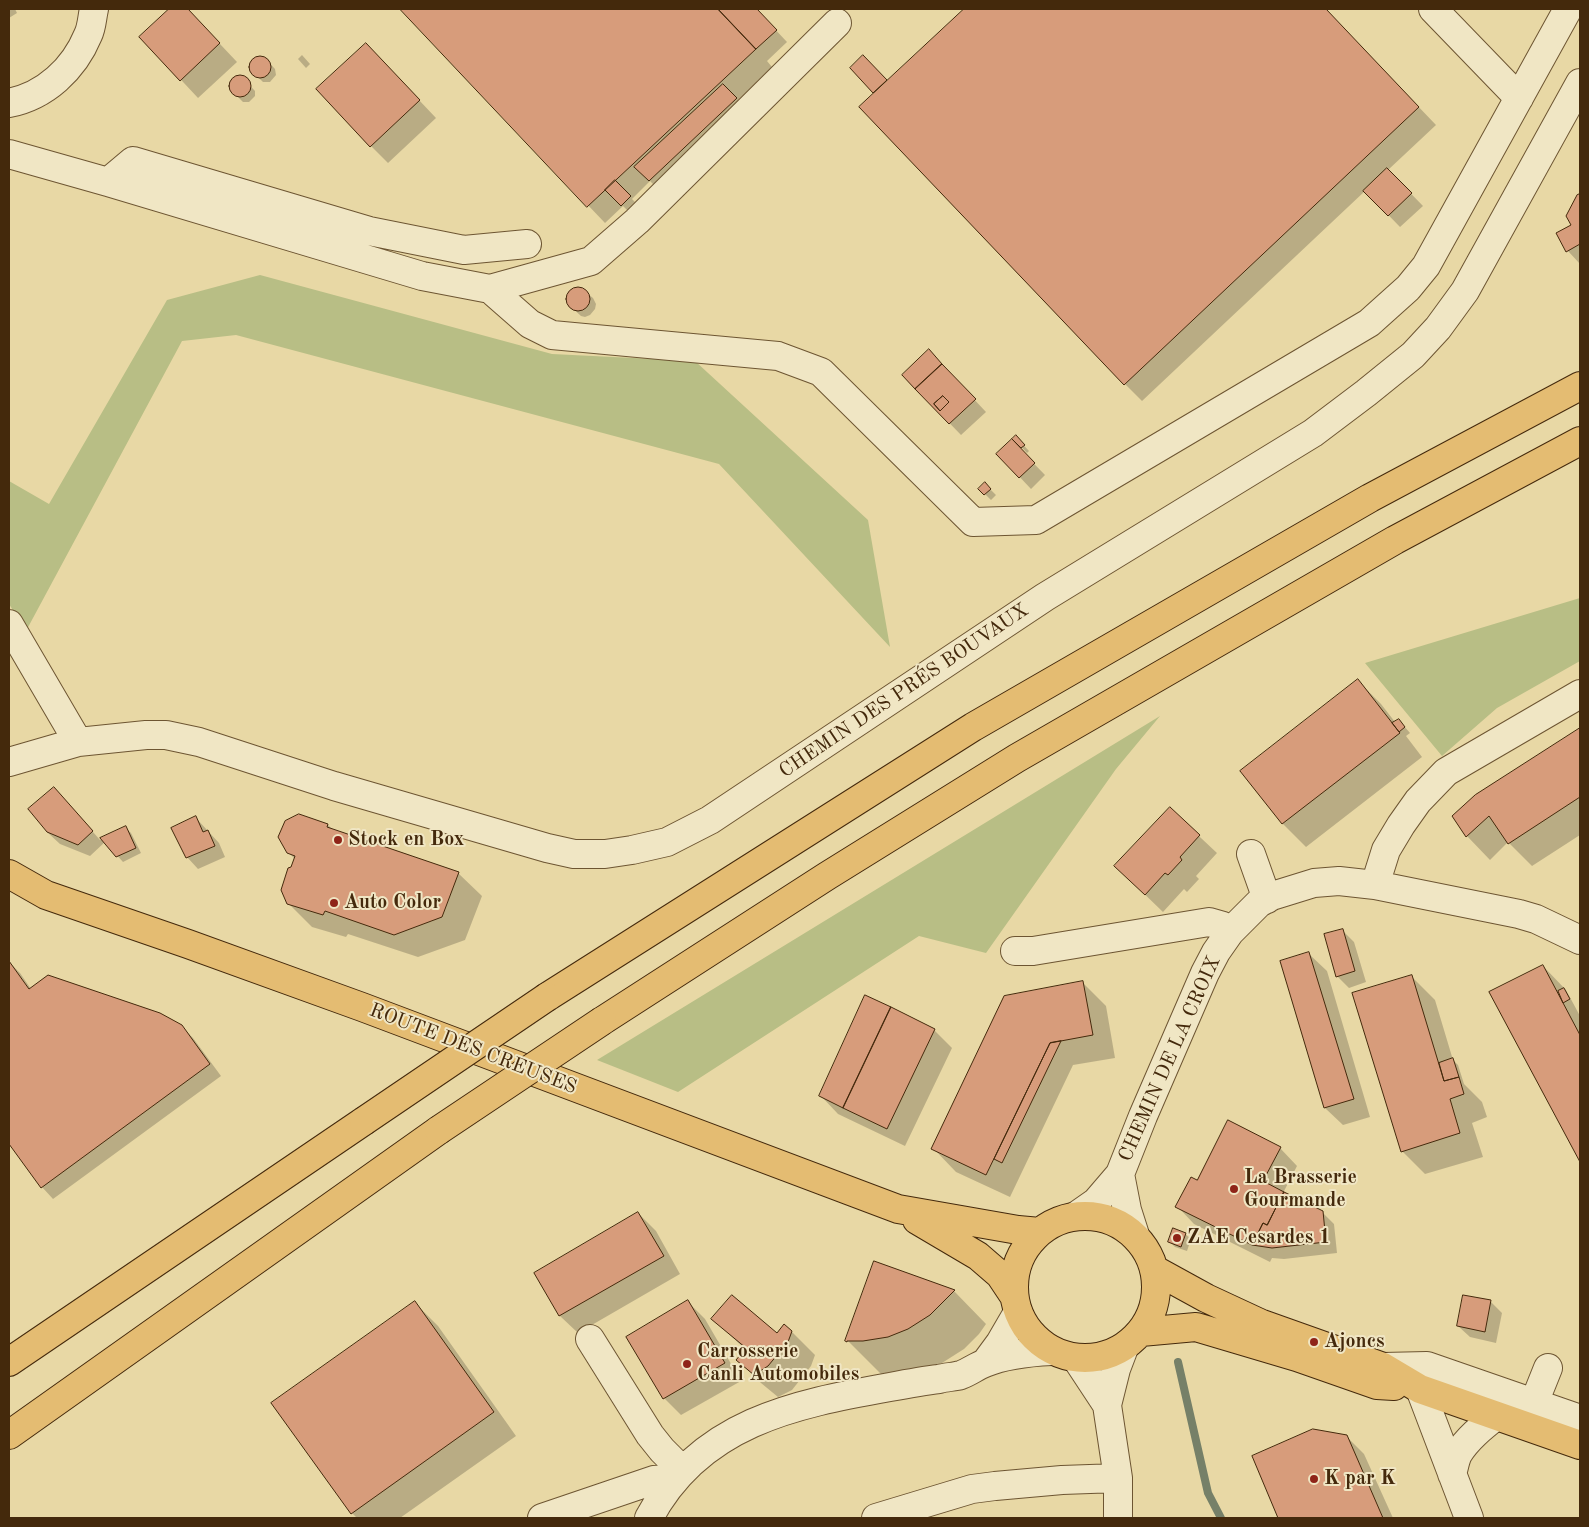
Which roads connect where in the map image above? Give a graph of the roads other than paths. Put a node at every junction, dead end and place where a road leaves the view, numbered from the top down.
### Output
1 (94, 9) edge
2 (1433, 9) edge
3 (1568, 9) edge
4 (837, 23) dead end
5 (1580, 84) edge
6 (1519, 98) junction
7 (9, 103) edge
8 (9, 154) edge
9 (108, 182) junction
10 (527, 244) dead end
11 (490, 289) junction
12 (1580, 386) edge
13 (1580, 441) edge
14 (9, 624) edge
15 (1580, 694) edge
16 (78, 742) junction
17 (37, 754) junction
18 (9, 762) edge
19 (9, 767) edge
20 (1251, 854) dead end
21 (9, 874) edge
22 (1375, 885) junction
23 (9, 891) edge
24 (46, 895) junction
25 (1267, 899) junction
26 (1230, 932) junction
27 (1580, 940) edge
28 (1015, 951) dead end
29 (1120, 1174) junction
30 (898, 1209) junction
31 (1076, 1216) junction
32 (1040, 1232) junction
33 (1135, 1235) junction
34 (1155, 1270) junction
35 (1016, 1304) junction
36 (590, 1339) dead end
37 (1133, 1340) junction
38 (1064, 1354) junction
39 (9, 1362) edge
40 (986, 1362) junction
41 (1383, 1367) junction
42 (1548, 1368) dead end
43 (1420, 1388) junction
44 (1534, 1403) junction
45 (1107, 1405) junction
46 (1496, 1416) junction
47 (1580, 1419) edge
48 (9, 1435) edge
49 (1580, 1445) edge
50 (1452, 1474) junction
51 (678, 1477) junction
52 (1118, 1478) junction
53 (542, 1518) edge
54 (649, 1518) edge
55 (876, 1518) edge
56 (1118, 1518) edge
57 (1469, 1518) edge

1 - 7 street
2 - 6 street
3 - 6 street
4 - 11 street
5 - 16 street, CHEMIN DES PRÉS BOUVAUX
6 - 11 street
8 - 9 street
9 - 10 street
9 - 11 street
12 - 39 main road, bridge
13 - 48 main road, bridge
14 - 16 street
15 - 22 street
16 - 17 street, CHEMIN DES PRÉS BOUVAUX
17 - 18 street
17 - 19 street
20 - 25 street
21 - 24 main road, ROUTE DES CREUSES
22 - 25 street, CHEMIN DE LA CROIX
22 - 27 street, CHEMIN DE LA CROIX
23 - 24 main road, ROUTE DES CREUSES
24 - 30 main road, ROUTE DES CREUSES
25 - 26 street, CHEMIN DE LA CROIX
26 - 28 street
26 - 29 street, CHEMIN DE LA CROIX
29 - 31 street, CHEMIN DE LA CROIX
29 - 33 street, CHEMIN DE LA CROIX
30 - 32 main road, ROUTE DES CREUSES
30 - 35 main road, ROUTE DES CREUSES
31 - 32 main road
31 - 33 main road
32 - 35 main road
33 - 34 main road
34 - 37 main road
34 - 41 main road
35 - 38 main road
35 - 40 street
36 - 51 street
37 - 38 main road
37 - 43 main road
37 - 45 street
38 - 40 street
38 - 45 street
40 - 51 street
41 - 43 main road
41 - 44 street
42 - 44 street
43 - 46 main road
43 - 50 street
44 - 47 street
45 - 52 street
46 - 49 main road
46 - 50 street
50 - 57 street
51 - 53 street
51 - 54 street
52 - 55 street
52 - 56 street

